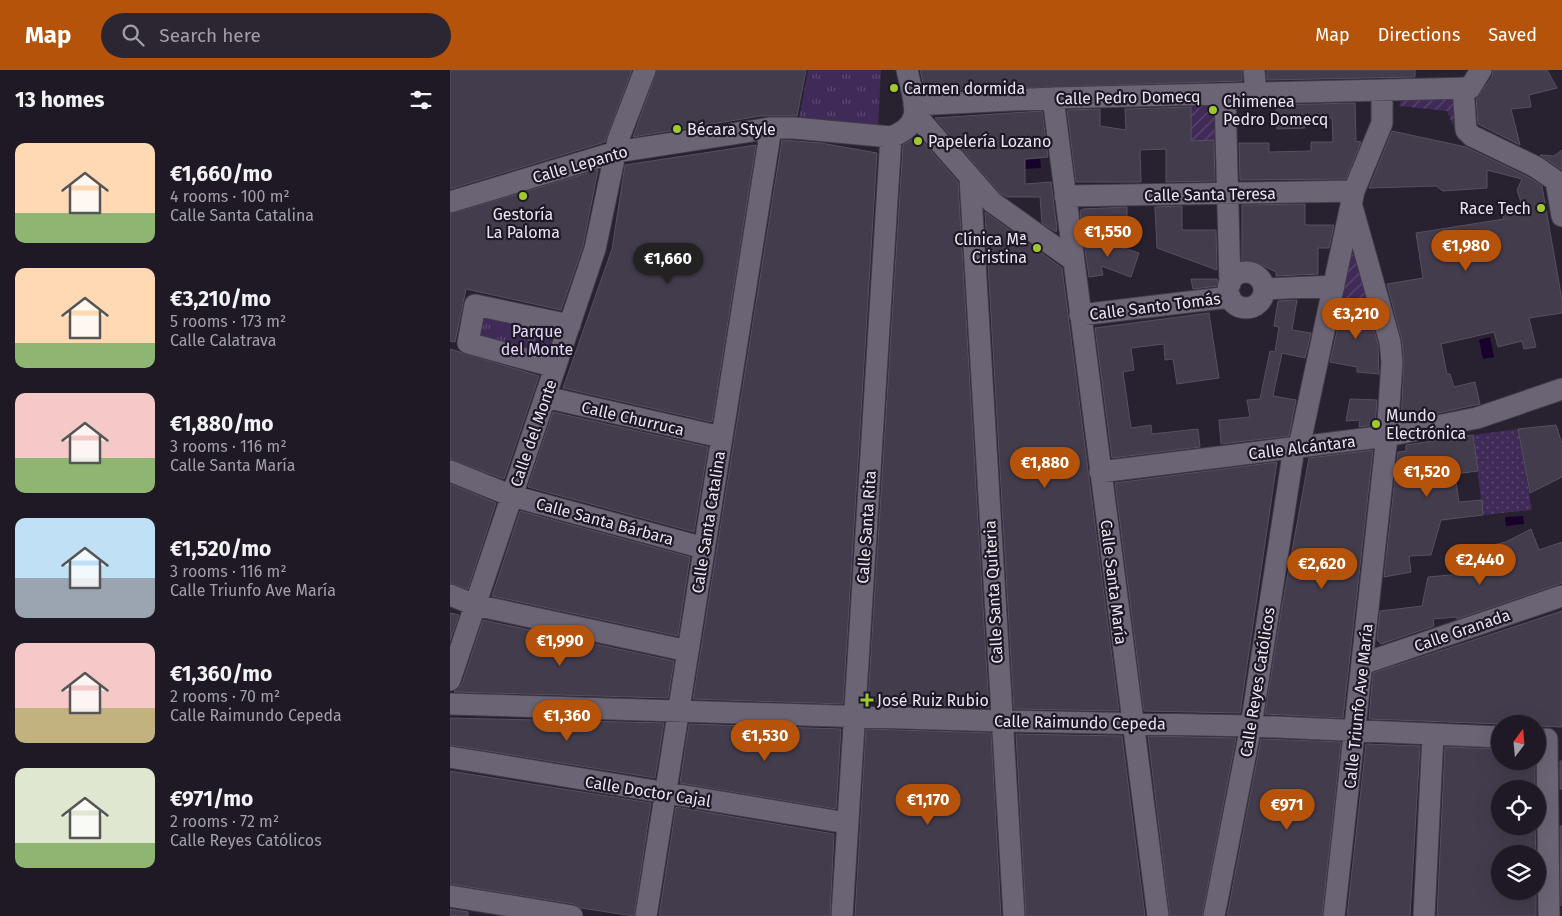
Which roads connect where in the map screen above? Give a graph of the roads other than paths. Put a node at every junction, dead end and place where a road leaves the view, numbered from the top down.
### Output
1 (646, 70) edge
2 (907, 70) edge
3 (1254, 70) edge
4 (1471, 82) edge
5 (1382, 91) junction
6 (1256, 94) junction
7 (1226, 95) junction
8 (1053, 98) junction
9 (914, 109) junction
10 (771, 128) junction
11 (891, 137) junction
12 (616, 152) junction
13 (970, 178) junction
14 (1559, 183) edge
15 (1228, 194) junction
16 (1065, 196) junction
17 (1353, 197) junction
18 (450, 202) edge
19 (1562, 216) edge
20 (1073, 260) junction
21 (1334, 286) junction
22 (1230, 291) junction
23 (1080, 315) junction
24 (570, 325) junction
25 (555, 367) junction
26 (1561, 394) edge
27 (545, 397) junction
28 (1387, 436) junction
29 (722, 437) junction
30 (1297, 447) junction
31 (450, 471) edge
32 (1100, 472) junction
33 (512, 496) junction
34 (704, 548) junction
35 (450, 595) edge
36 (1562, 596) edge
37 (475, 605) junction
38 (688, 651) junction
39 (1362, 664) junction
40 (450, 680) edge
41 (450, 704) edge
42 (678, 710) junction
43 (854, 715) junction
44 (1000, 721) junction
45 (1132, 723) junction
46 (1251, 726) junction
47 (1355, 730) junction
48 (1433, 735) junction
49 (1491, 737) edge
50 (1549, 739) edge
51 (450, 757) edge
52 (665, 795) junction
53 (847, 823) junction
54 (450, 896) edge
55 (511, 911) edge
56 (572, 916) edge
57 (646, 916) edge
58 (842, 916) edge
59 (1014, 916) edge
60 (1158, 916) edge
61 (1214, 916) edge
62 (1334, 916) edge
63 (1424, 916) edge
64 (1549, 916) edge

1 - 12 street, Calle del Monte
2 - 9 street
3 - 6 street
4 - 5 street, Calle Pedro Domecq
4 - 14 street, Calle Pedro Domecq
5 - 6 street, Calle Pedro Domecq
5 - 17 street, Calle Reyes Católicos
6 - 7 street, Calle Pedro Domecq
7 - 8 street, Calle Pedro Domecq
7 - 15 street
8 - 9 street, Calle Pedro Domecq
8 - 16 street, Calle Santa María
9 - 11 street
9 - 13 street
10 - 11 street, Calle Lepanto
10 - 12 street, Calle Lepanto
10 - 29 street, Calle Santa Catalina
11 - 43 street, Calle Santa Rita
12 - 18 street, Calle Lepanto
12 - 24 street, Calle del Monte
13 - 20 street
13 - 44 street, Calle Santa Quiteria
14 - 19 street
15 - 16 street, Calle Santa Teresa
15 - 17 street, Calle Santa Teresa
15 - 22 street
16 - 20 street, Calle Santa María
17 - 21 street, Calle Reyes Católicos
17 - 28 street, Calle Triunfo Ave María
20 - 23 street, Calle Santa María
21 - 22 street
21 - 30 street, Calle Reyes Católicos
22 - 23 street, Calle Santo Tomás
23 - 32 street, Calle Santa María
24 - 25 street, Calle del Monte
24 - 25 street
25 - 27 street, Calle del Monte
26 - 28 street, Calle Alcántara
27 - 29 street, Calle Churruca
27 - 33 street, Calle del Monte
28 - 30 street, Calle Alcántara
28 - 39 street, Calle Triunfo Ave María
29 - 34 street, Calle Santa Catalina
30 - 32 street, Calle Alcántara
30 - 46 street, Calle Reyes Católicos
31 - 33 street, Calle Santa Bárbara
32 - 45 street, Calle Santa María
33 - 34 street, Calle Santa Bárbara
33 - 37 street, Calle del Monte
34 - 38 street, Calle Santa Catalina
35 - 37 street
36 - 39 street, Calle Granada
37 - 38 street
37 - 40 street, Calle del Monte
38 - 42 street, Calle Santa Catalina
39 - 47 street, Calle Triunfo Ave María
41 - 42 street, Calle Raimundo Cepeda
42 - 43 street, Calle Raimundo Cepeda
42 - 52 street, Calle Santa Catalina
43 - 44 street, Calle Raimundo Cepeda
43 - 53 street, Calle Santa Rita
44 - 45 street, Calle Raimundo Cepeda
44 - 59 street, Calle Santa Quiteria
45 - 46 street, Calle Raimundo Cepeda
45 - 60 street, Calle Santa María
46 - 47 street, Calle Raimundo Cepeda
46 - 61 street, Calle Reyes Católicos
47 - 48 street, Calle Raimundo Cepeda
47 - 62 street, Calle Triunfo Ave María
48 - 49 street, Calle Raimundo Cepeda
48 - 63 street
50 - 64 street
51 - 52 street, Calle Doctor Cajal
52 - 53 street, Calle Doctor Cajal
52 - 57 street, Calle Santa Catalina
53 - 58 street, Calle Santa Rita
54 - 55 street
55 - 56 street

